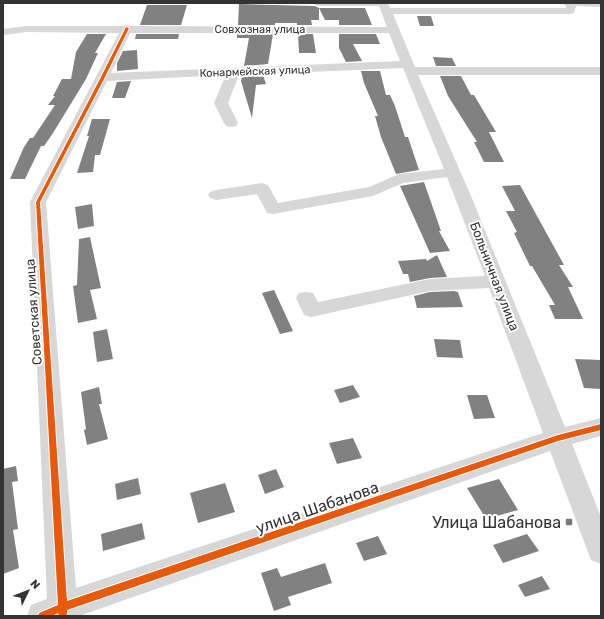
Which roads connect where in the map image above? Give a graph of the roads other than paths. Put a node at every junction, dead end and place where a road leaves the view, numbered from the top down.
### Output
1 (317, 3) edge
2 (601, 4) edge
3 (384, 6) edge
4 (569, 6) edge
5 (601, 11) edge
6 (126, 28) junction
7 (393, 30) junction
8 (3, 32) edge
9 (408, 67) junction
10 (601, 71) edge
11 (234, 72) junction
12 (103, 77) junction
13 (231, 123) dead end
14 (454, 172) junction
15 (216, 195) dead end
16 (497, 281) junction
17 (306, 298) dead end
18 (601, 428) edge
19 (558, 438) junction
20 (601, 551) edge
21 (56, 613) edge

1 - 3 street
2 - 4 street
3 - 4 street
3 - 7 street, Больничная улица
4 - 5 street
6 - 7 street, Совхозная улица
6 - 8 street
6 - 12 street, Советская улица
7 - 9 street, Больничная улица
9 - 10 street, Конармейская улица
9 - 11 street, Конармейская улица
9 - 14 street, Больничная улица
11 - 12 street, Конармейская улица
11 - 13 street
12 - 21 street, Советская улица
14 - 15 street
14 - 16 street, Больничная улица
16 - 17 street
16 - 19 street, Больничная улица
18 - 19 street, улица Шабанова
19 - 20 street, Больничная улица
19 - 21 street, улица Шабанова

